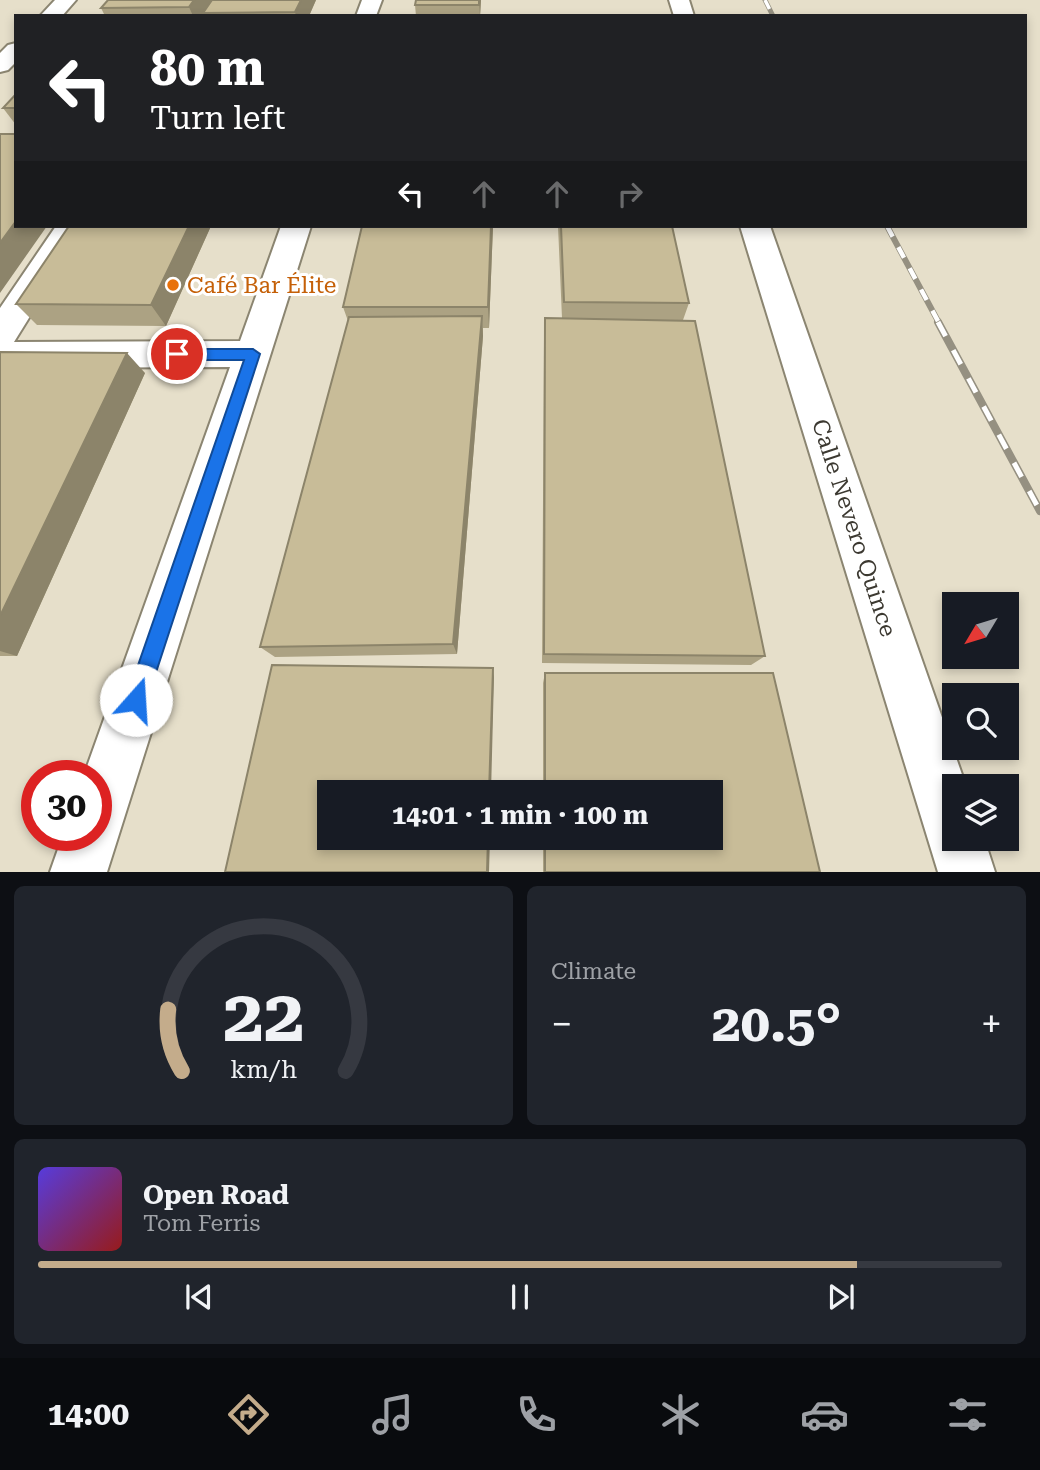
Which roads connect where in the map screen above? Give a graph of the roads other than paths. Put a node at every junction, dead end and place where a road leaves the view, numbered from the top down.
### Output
1 (66, 0) edge
2 (52, 14) edge
3 (14, 52) edge
4 (0, 65) edge
5 (70, 228) edge
6 (295, 228) edge
7 (756, 228) edge
8 (0, 335) edge
9 (253, 354) junction
10 (0, 355) edge
11 (112, 771) edge
12 (942, 795) edge
13 (85, 851) edge
14 (960, 851) edge
15 (78, 872) edge
16 (967, 872) edge

1 - 2 street
3 - 4 street
5 - 8 street
6 - 9 street
7 - 12 street, Calle Nevero Quince
9 - 10 street
9 - 11 street
13 - 15 street
14 - 16 street

